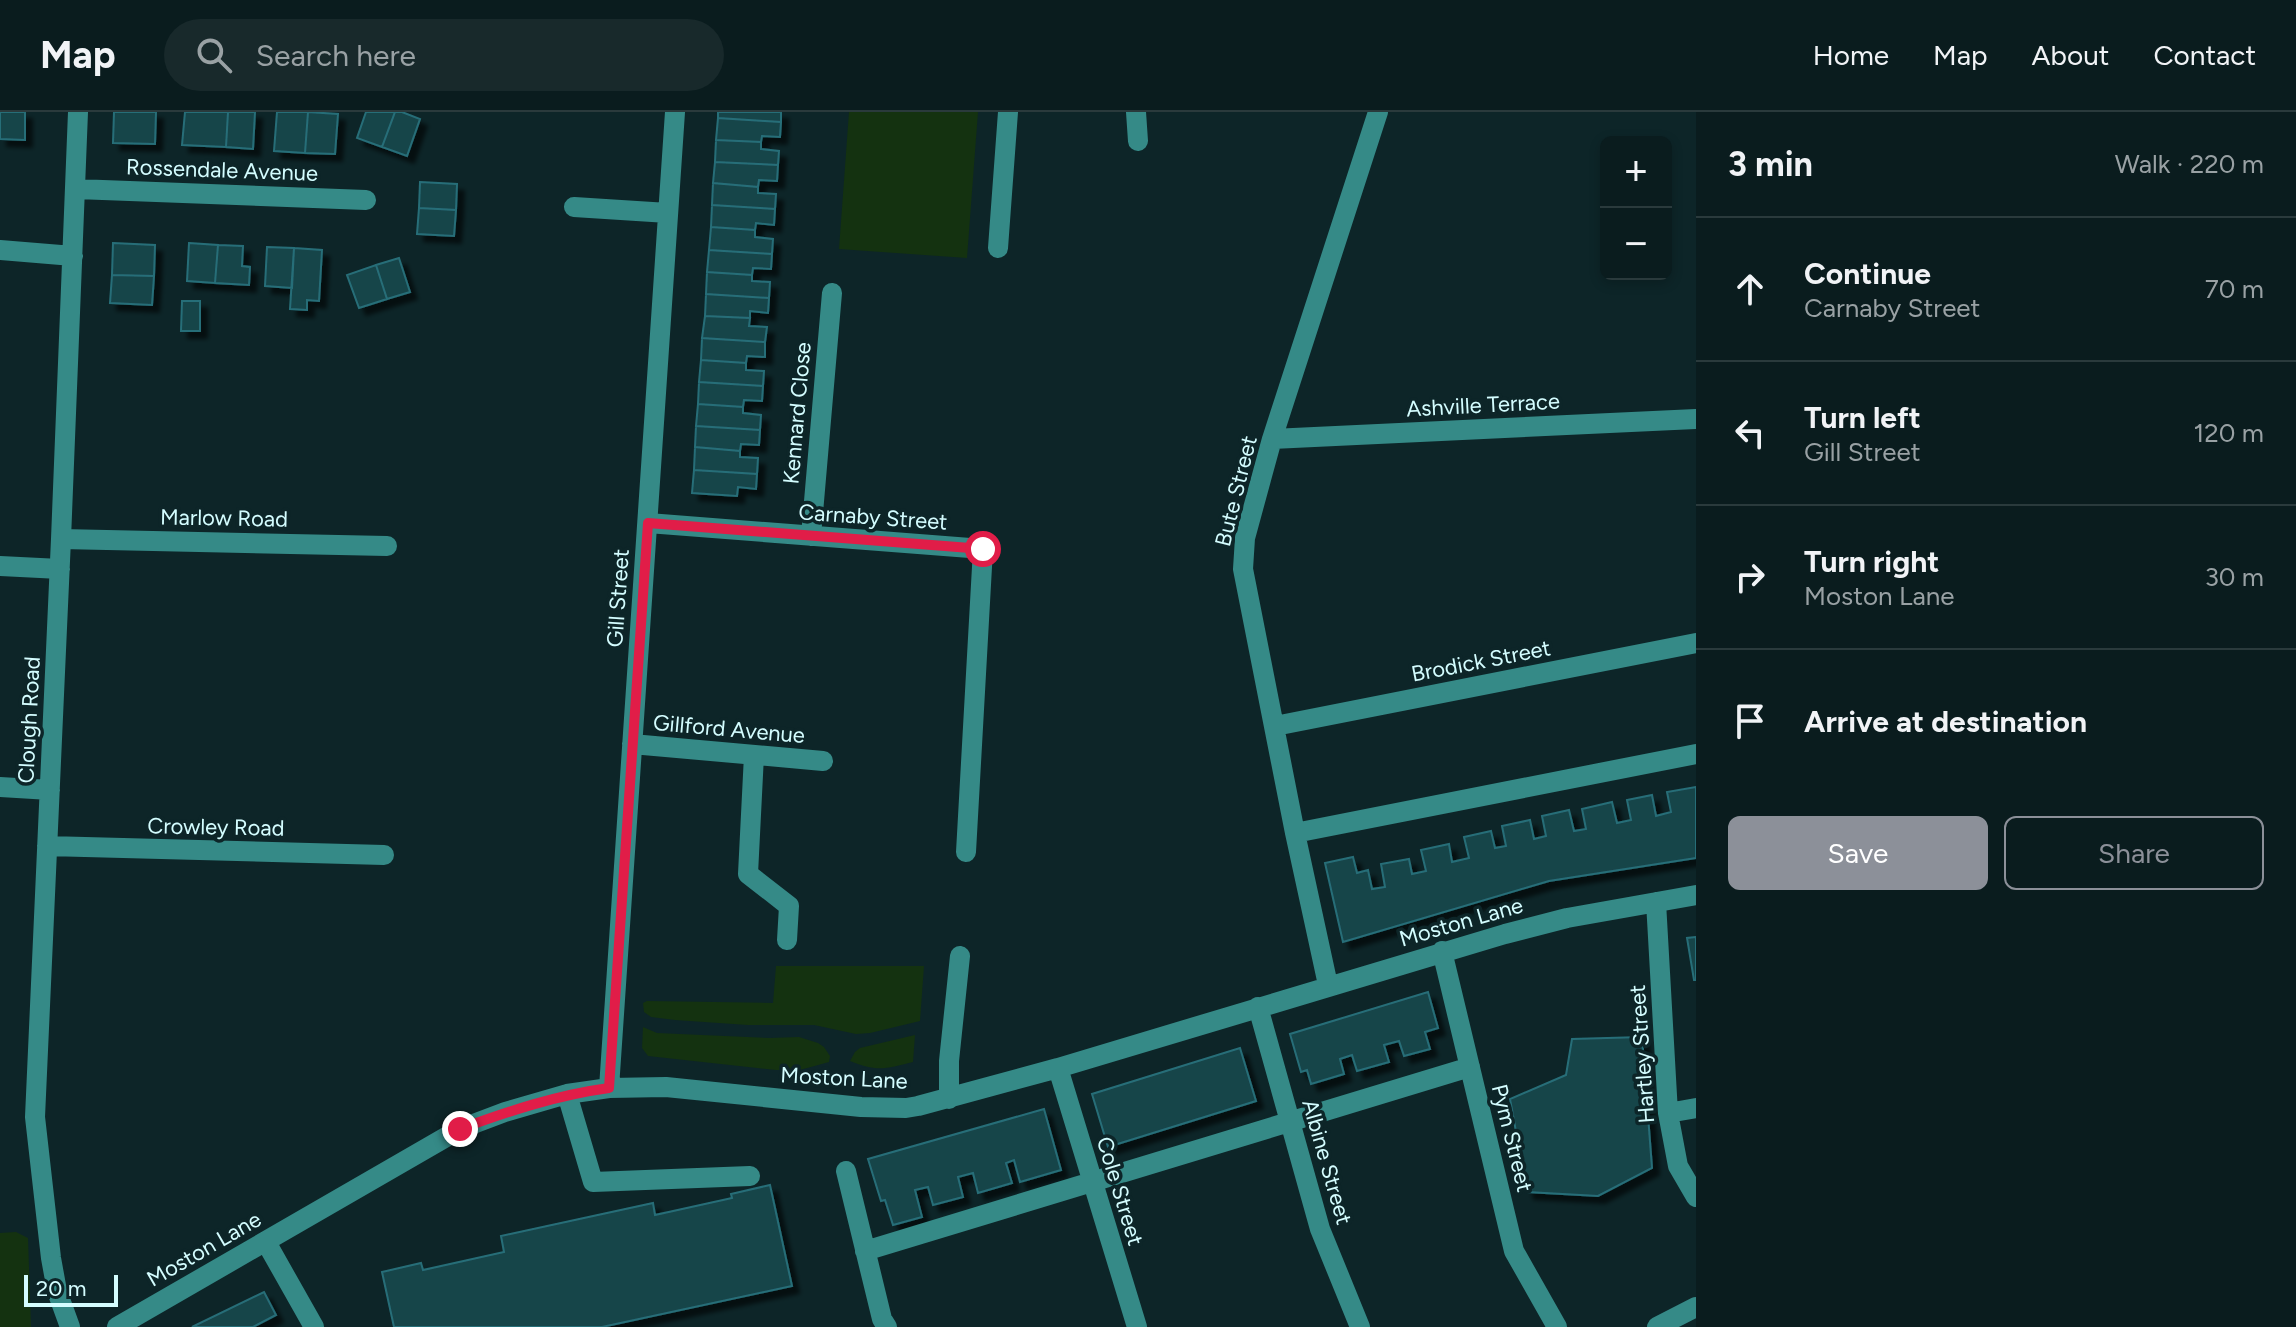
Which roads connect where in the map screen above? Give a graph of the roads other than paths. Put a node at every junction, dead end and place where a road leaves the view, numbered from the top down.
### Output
1 (78, 112) edge
2 (675, 112) edge
3 (1008, 112) edge
4 (1136, 112) edge
5 (1378, 112) edge
6 (1138, 141) dead end
7 (76, 189) junction
8 (366, 200) dead end
9 (574, 207) dead end
10 (668, 213) junction
11 (998, 248) dead end
12 (0, 250) edge
13 (73, 256) junction
14 (832, 293) dead end
15 (1696, 419) edge
16 (1272, 439) junction
17 (648, 523) junction
18 (811, 536) junction
19 (61, 539) junction
20 (387, 546) dead end
21 (0, 566) edge
22 (60, 569) junction
23 (1696, 643) edge
24 (1275, 726) junction
25 (632, 744) junction
26 (1696, 754) edge
27 (754, 755) junction
28 (823, 761) dead end
29 (0, 787) edge
30 (50, 790) junction
31 (1295, 833) junction
32 (47, 846) junction
33 (966, 852) dead end
34 (384, 855) dead end
35 (1696, 895) edge
36 (1656, 902) junction
37 (787, 940) dead end
38 (1442, 951) junction
39 (960, 956) dead end
40 (1328, 985) junction
41 (1258, 1007) junction
42 (1470, 1067) junction
43 (1058, 1068) junction
44 (609, 1088) junction
45 (567, 1094) junction
46 (949, 1099) junction
47 (1696, 1108) edge
48 (1668, 1113) junction
49 (1290, 1122) junction
50 (846, 1171) dead end
51 (750, 1176) dead end
52 (1093, 1182) junction
53 (1696, 1197) edge
54 (266, 1242) junction
55 (865, 1251) junction
56 (1696, 1307) edge
57 (70, 1327) edge
58 (117, 1327) edge
59 (314, 1327) edge
60 (887, 1327) edge
61 (1137, 1327) edge
62 (1360, 1327) edge
63 (1557, 1327) edge
64 (1657, 1327) edge

1 - 7 street, Clough Road
2 - 10 street, Gill Street
3 - 11 street
4 - 6 street
5 - 16 street, Bute Street
7 - 8 street, Rossendale Avenue
7 - 13 street, Clough Road
9 - 10 street
10 - 17 street, Gill Street
12 - 13 street
13 - 19 street, Clough Road
14 - 18 street, Kennard Close
15 - 16 street, Ashville Terrace
16 - 24 street, Bute Street
17 - 18 street, Carnaby Street
17 - 25 street, Gill Street
18 - 33 street, Carnaby Street
19 - 20 street, Marlow Road
19 - 22 street, Clough Road
21 - 22 street
22 - 30 street, Clough Road
23 - 24 street, Brodick Street
24 - 31 street, Bute Street
25 - 27 street, Gillford Avenue
25 - 44 street, Gill Street
26 - 31 street
27 - 28 street, Gillford Avenue
27 - 37 street
29 - 30 street
30 - 32 street, Clough Road
31 - 40 street, Bute Street
32 - 34 street, Crowley Road
32 - 57 street, Clough Road
35 - 36 street, Moston Lane
36 - 38 street, Moston Lane
36 - 48 street, Hartley Street
38 - 40 street, Moston Lane
38 - 42 street, Pym Street
39 - 46 street
40 - 41 street, Moston Lane
41 - 43 street, Moston Lane
41 - 49 street, Albine Street
42 - 49 street
42 - 63 street, Pym Street
43 - 46 street, Moston Lane
43 - 52 street, Cole Street
44 - 45 street, Moston Lane
44 - 46 street, Moston Lane
45 - 51 street
45 - 54 street, Moston Lane
47 - 48 street
48 - 53 street, Hartley Street
49 - 52 street
49 - 62 street, Albine Street
50 - 55 street
52 - 55 street
52 - 61 street, Cole Street
54 - 58 street, Moston Lane
54 - 59 street
55 - 60 street
56 - 64 street

